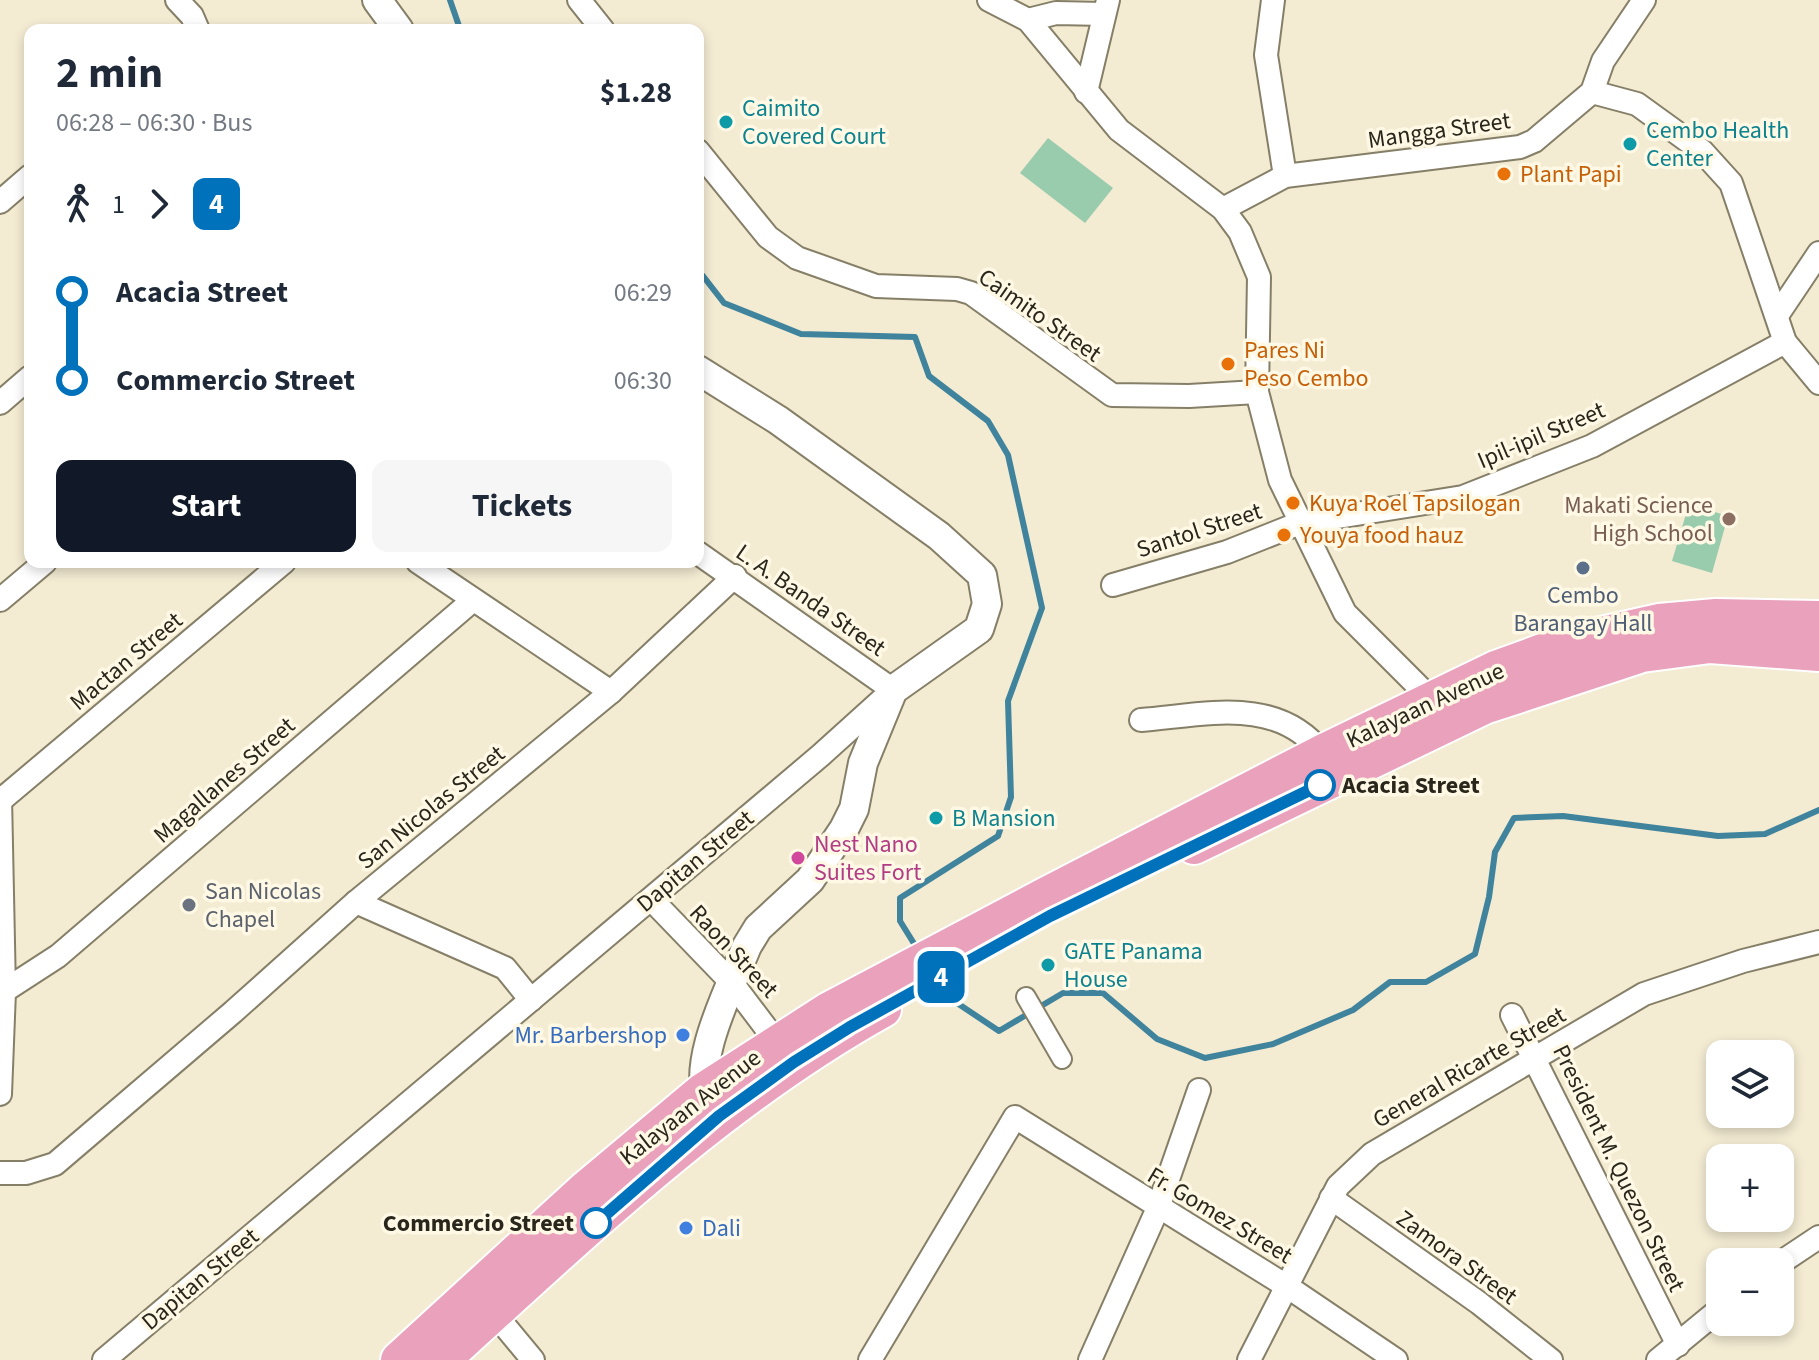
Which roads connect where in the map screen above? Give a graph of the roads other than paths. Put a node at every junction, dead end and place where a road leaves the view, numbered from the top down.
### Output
1 (177, 0) edge
2 (377, 0) edge
3 (579, 0) edge
4 (989, 0) edge
5 (1273, 0) edge
6 (1644, 0) edge
7 (1106, 7) edge
8 (1028, 20) junction
9 (195, 24) edge
10 (395, 24) edge
11 (598, 24) edge
12 (1086, 92) junction
13 (1592, 92) junction
14 (704, 158) edge
15 (1285, 176) junction
16 (24, 181) edge
17 (0, 202) edge
18 (1223, 209) junction
19 (1819, 253) edge
20 (1778, 314) junction
21 (1785, 342) junction
22 (704, 374) edge
23 (24, 382) edge
24 (1819, 383) edge
25 (1257, 392) junction
26 (0, 403) edge
27 (1300, 523) junction
28 (704, 557) edge
29 (38, 568) edge
30 (277, 568) edge
31 (426, 568) edge
32 (735, 576) junction
33 (1113, 585) dead end
34 (0, 600) edge
35 (472, 601) junction
36 (1819, 619) edge
37 (1819, 653) edge
38 (893, 690) junction
39 (611, 692) junction
40 (1432, 700) junction
41 (1141, 720) dead end
42 (1322, 753) junction
43 (0, 798) edge
44 (651, 899) junction
45 (356, 902) junction
46 (1819, 942) edge
47 (956, 956) junction
48 (732, 983) junction
49 (898, 987) junction
50 (4, 991) junction
51 (1026, 998) dead end
52 (531, 1000) junction
53 (1512, 1015) dead end
54 (776, 1041) junction
55 (1537, 1058) junction
56 (1062, 1059) dead end
57 (1199, 1090) dead end
58 (0, 1094) edge
59 (710, 1104) junction
60 (0, 1173) edge
61 (1331, 1198) junction
62 (1158, 1208) junction
63 (1819, 1237) edge
64 (1794, 1254) edge
65 (1288, 1287) junction
66 (494, 1313) junction
67 (1706, 1321) edge
68 (1678, 1345) junction
69 (879, 1357) edge
70 (1393, 1359) edge
71 (104, 1360) edge
72 (399, 1360) edge
73 (442, 1360) edge
74 (533, 1360) edge
75 (1090, 1360) edge
76 (1249, 1360) edge
77 (1551, 1360) edge
78 (1658, 1360) edge

1 - 9 street
2 - 10 street
3 - 11 street
4 - 8 street
5 - 15 street
6 - 13 street, Mangga Street
7 - 8 street
7 - 12 street
8 - 12 street
12 - 18 street
13 - 15 street, Mangga Street
13 - 20 street
14 - 25 street, Caimito Street
15 - 18 street, Mangga Street
16 - 17 street
18 - 25 street
19 - 20 street
20 - 21 street
21 - 24 street
21 - 27 street, Ipil-ipil Street
22 - 38 street, Dapitan Street
23 - 26 street
25 - 27 street
27 - 33 street, Santol Street
27 - 40 street
28 - 32 street, L. A. Banda Street
29 - 34 street
30 - 43 street, Mactan Street
31 - 35 street
32 - 38 street, L. A. Banda Street
32 - 39 street, San Nicolas Street
35 - 39 street
35 - 50 street, Magallanes Street
36 - 40 main road, Kalayaan Avenue
37 - 47 main road, Kalayaan Avenue
38 - 44 street, Dapitan Street
38 - 48 street
39 - 45 street, San Nicolas Street
40 - 42 main road, Kalayaan Avenue
41 - 42 street
42 - 47 main road, Kalayaan Avenue
43 - 50 street
44 - 48 street, Raon Street
44 - 52 street, Dapitan Street
45 - 52 street
45 - 60 street, San Nicolas Street
46 - 55 street, General Ricarte Street
47 - 49 main road, Kalayaan Avenue
48 - 54 street, Raon Street
48 - 59 street
49 - 54 main road, Kalayaan Avenue
49 - 59 main road, Kalayaan Avenue
50 - 58 street
51 - 56 street
52 - 71 street, Dapitan Street
53 - 55 street, President M. Quezon Street
54 - 59 main road, Kalayaan Avenue
55 - 61 street, General Ricarte Street
55 - 68 street, President M. Quezon Street
57 - 62 street
59 - 66 main road, Kalayaan Avenue
59 - 72 main road, Kalayaan Avenue
61 - 65 street, General Ricarte Street
61 - 77 street, Zamora Street
62 - 65 street, Fr. Gomez Street
62 - 69 street, Fr. Gomez Street
62 - 75 street
63 - 64 street
65 - 70 street, Fr. Gomez Street
65 - 76 street, General Ricarte Street
66 - 73 main road, Kalayaan Avenue
66 - 74 street
67 - 68 street
68 - 78 street

